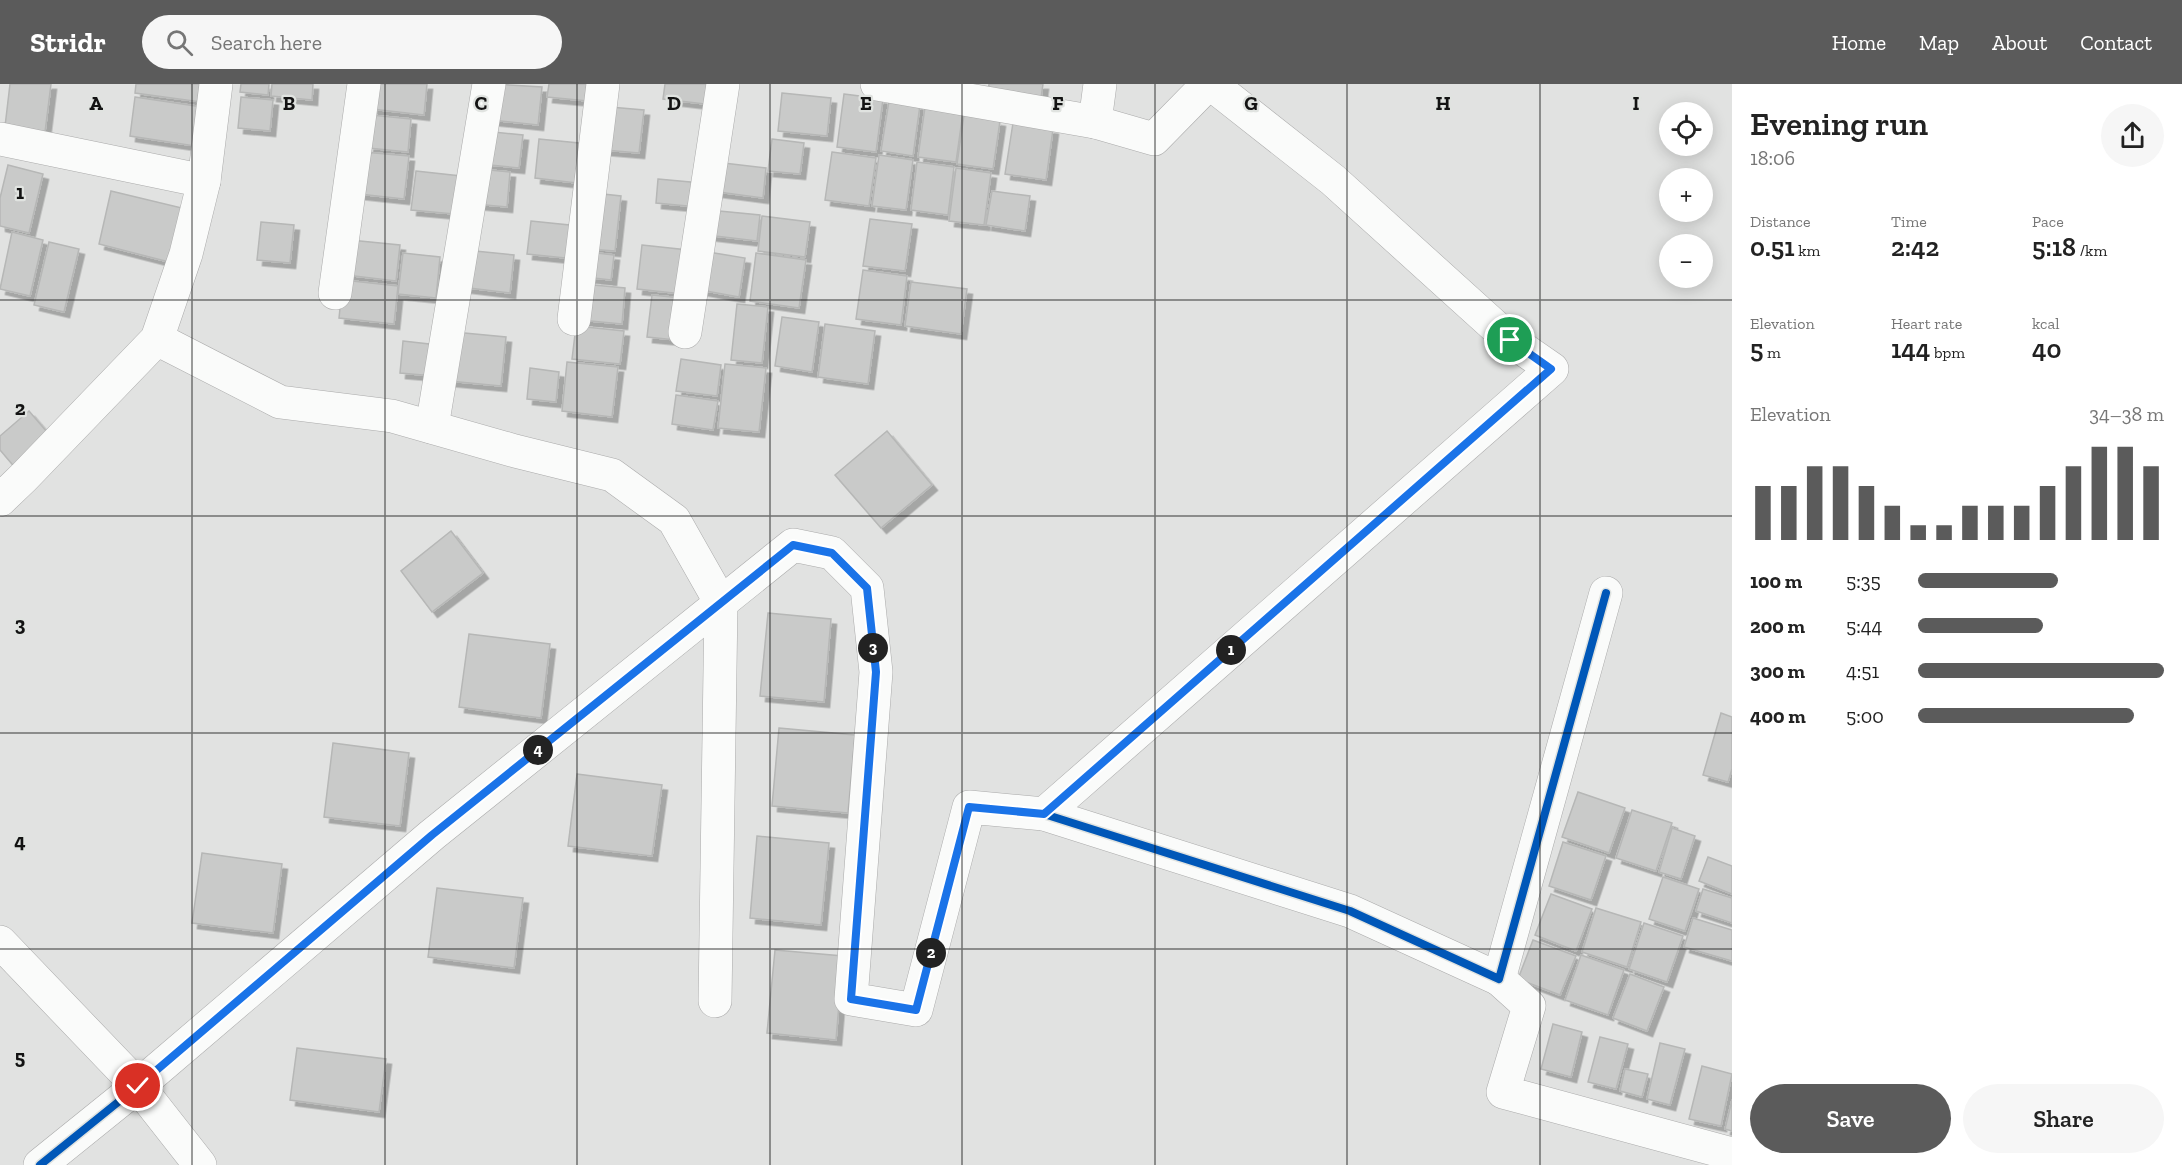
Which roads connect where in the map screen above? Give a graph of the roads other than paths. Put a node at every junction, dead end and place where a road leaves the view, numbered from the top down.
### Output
1 (216, 84) edge
2 (364, 84) edge
3 (489, 84) edge
4 (603, 84) edge
5 (723, 84) edge
6 (877, 84) edge
7 (1100, 84) edge
8 (1210, 84) edge
9 (984, 93) edge
10 (1095, 122) junction
11 (0, 139) edge
12 (204, 181) junction
13 (335, 293) dead end
14 (574, 319) dead end
15 (685, 332) dead end
16 (157, 339) junction
17 (432, 427) junction
18 (0, 500) edge
19 (1606, 593) dead end
20 (721, 603) junction
21 (1044, 814) junction
22 (0, 942) edge
23 (1499, 979) junction
24 (715, 1001) dead end
25 (138, 1086) junction
26 (1732, 1154) edge
27 (40, 1165) edge
28 (200, 1165) edge

1 - 12 street
2 - 13 street
3 - 17 street
4 - 14 street
5 - 15 street
6 - 9 street
7 - 10 street
8 - 10 street
8 - 21 street
9 - 10 street
11 - 12 street
12 - 16 street
16 - 17 street
16 - 18 street
17 - 20 street
19 - 23 street
20 - 21 street
20 - 24 street
20 - 25 street
21 - 23 street
22 - 25 street
23 - 26 street
25 - 27 street
25 - 28 street

